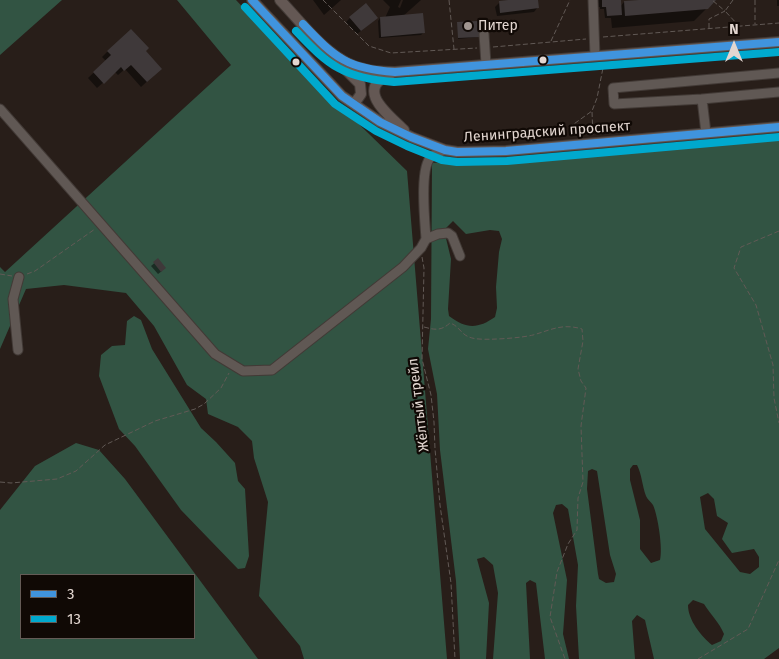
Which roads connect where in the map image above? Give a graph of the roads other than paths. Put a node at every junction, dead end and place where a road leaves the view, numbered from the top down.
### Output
1 (252, 0) edge
2 (280, 0) edge
3 (593, 0) edge
4 (484, 34) dead end
5 (779, 42) edge
6 (329, 52) junction
7 (600, 55) junction
8 (486, 64) junction
9 (395, 72) junction
10 (779, 73) edge
11 (779, 92) edge
12 (702, 100) junction
13 (354, 104) junction
14 (0, 110) edge
15 (779, 127) edge
16 (706, 133) junction
17 (411, 137) junction
18 (445, 150) junction
19 (426, 239) junction
20 (460, 256) dead end
21 (20, 277) road end
22 (18, 350) dead end

1 - 13 main road, Ленинградский проспект
2 - 6 main road
3 - 7 lane
4 - 8 lane
5 - 7 main road
6 - 9 main road
6 - 13 main road
7 - 8 main road
8 - 9 main road
9 - 17 main road
10 - 12 lane
11 - 12 lane
12 - 16 lane
13 - 17 main road, Ленинградский проспект
14 - 19 lane
15 - 16 main road, Ленинградский проспект
16 - 18 main road, Ленинградский проспект
17 - 18 main road, Ленинградский проспект
18 - 19 lane
19 - 20 lane
21 - 22 lane

